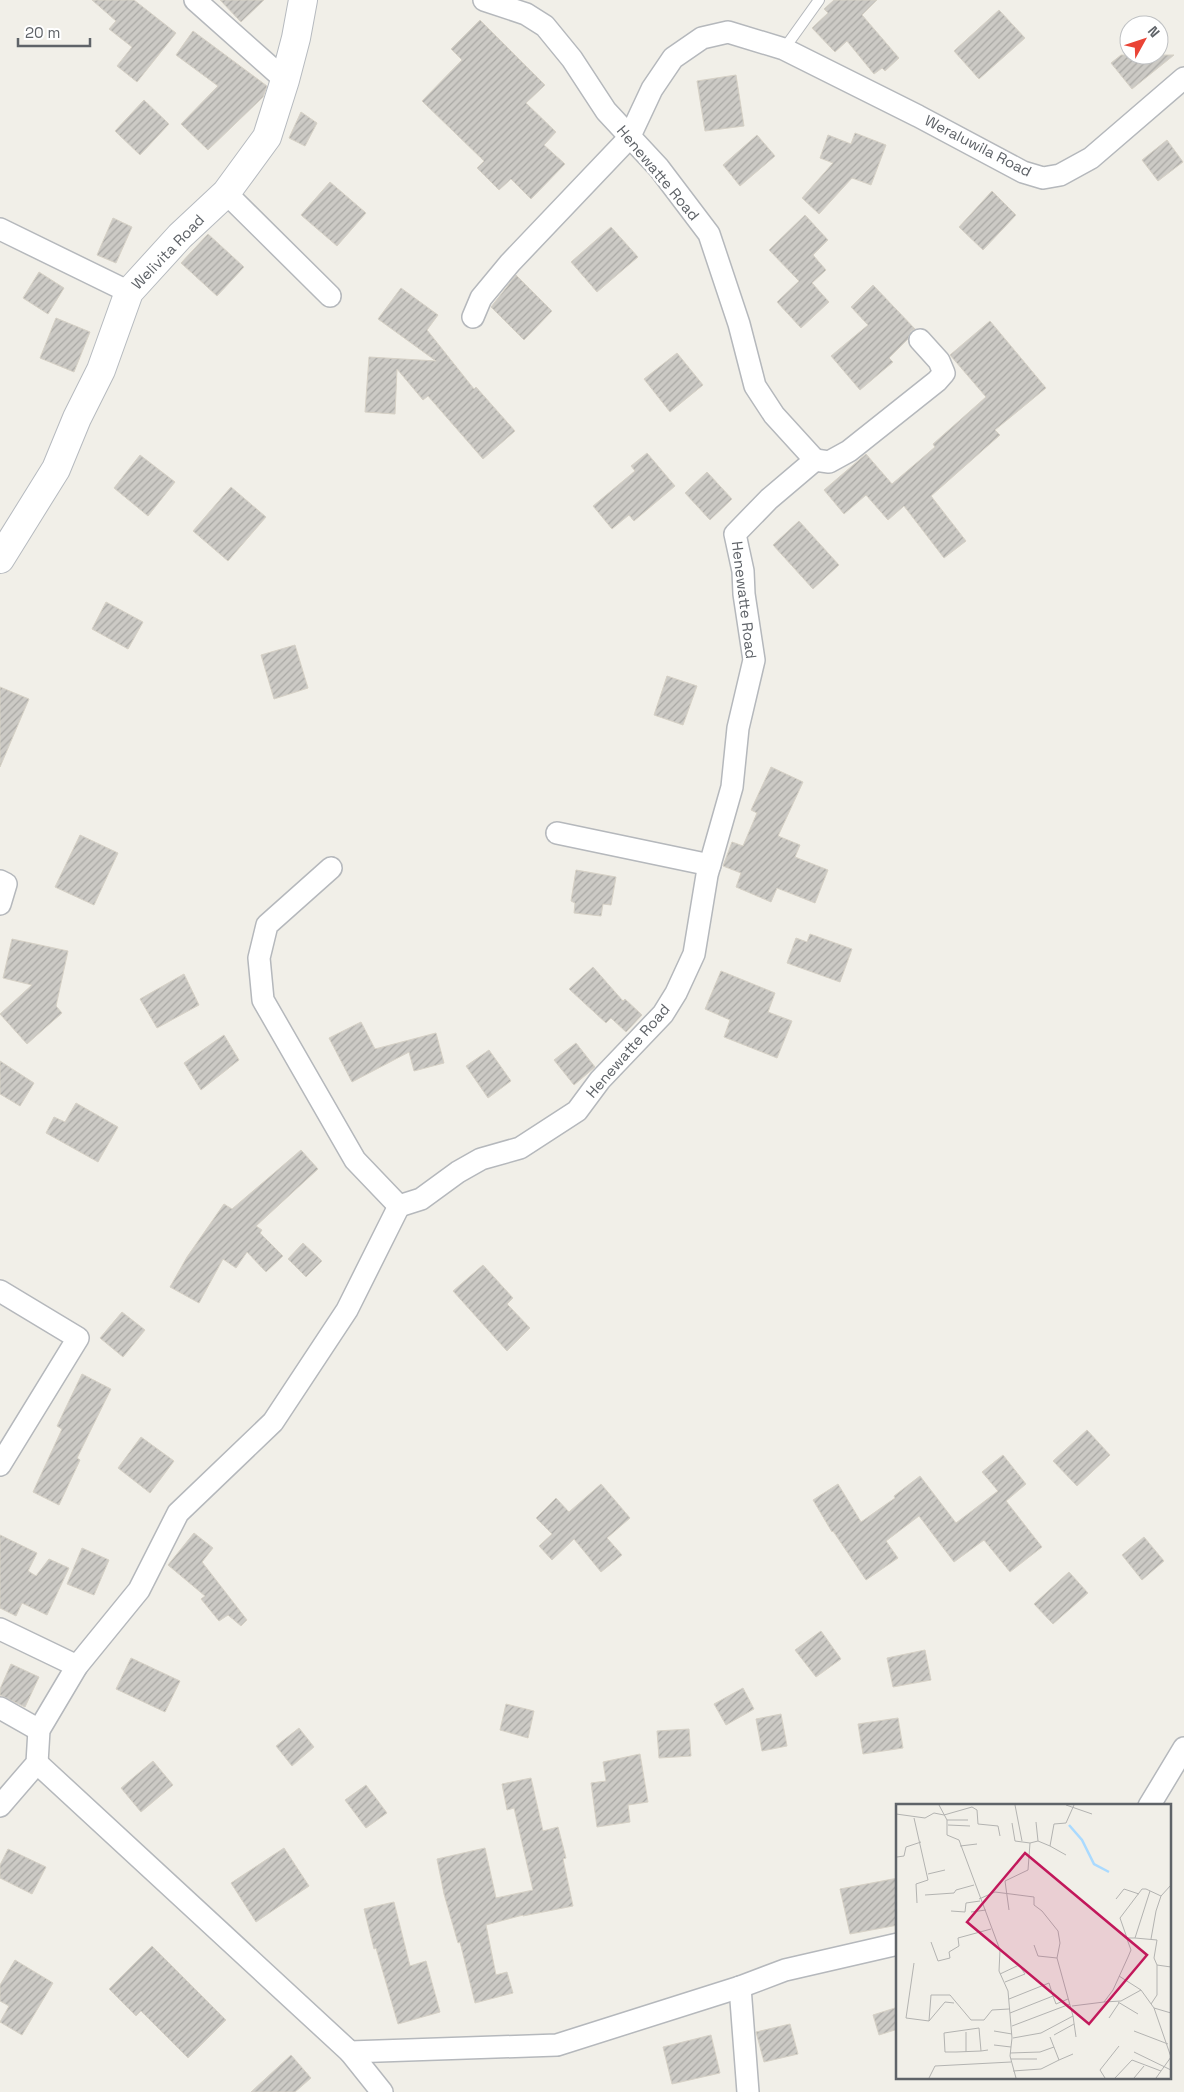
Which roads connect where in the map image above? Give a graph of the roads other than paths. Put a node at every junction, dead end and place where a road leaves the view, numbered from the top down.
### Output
1 (195, 0) edge
2 (303, 0) edge
3 (484, 0) edge
4 (819, 0) edge
5 (784, 49) junction
6 (1184, 78) edge
7 (285, 80) junction
8 (629, 138) junction
9 (226, 193) junction
10 (0, 229) edge
11 (129, 292) junction
12 (330, 296) dead end
13 (473, 318) dead end
14 (920, 340) dead end
15 (815, 460) junction
16 (0, 559) edge
17 (557, 833) dead end
18 (710, 865) junction
19 (332, 868) dead end
20 (0, 881) edge
21 (0, 904) edge
22 (399, 1206) junction
23 (0, 1292) edge
24 (0, 1465) edge
25 (0, 1629) edge
26 (77, 1666) junction
27 (0, 1708) edge
28 (39, 1730) junction
29 (1184, 1748) edge
30 (37, 1763) junction
31 (1150, 1804) edge
32 (0, 1806) edge
33 (896, 1944) edge
34 (740, 1987) junction
35 (350, 2052) junction
36 (382, 2092) edge
37 (748, 2092) edge

1 - 7 street
2 - 7 street, Welivita Road
3 - 8 street, Henewatte Road
4 - 5 lane
5 - 6 street, Weraluwila Road
5 - 8 street
7 - 9 street, Welivita Road
8 - 13 street
8 - 15 street, Henewatte Road
9 - 11 street, Welivita Road
9 - 12 street
10 - 11 street
11 - 16 street, Welivita Road
14 - 15 street
15 - 18 street, Henewatte Road
17 - 18 street
18 - 22 street, Henewatte Road
19 - 22 street
20 - 21 street
22 - 26 street
23 - 24 street
25 - 26 street
26 - 28 street
27 - 28 street
28 - 30 street
29 - 31 street
30 - 32 street
30 - 35 street
33 - 34 street
34 - 35 street
34 - 37 street
35 - 36 street

